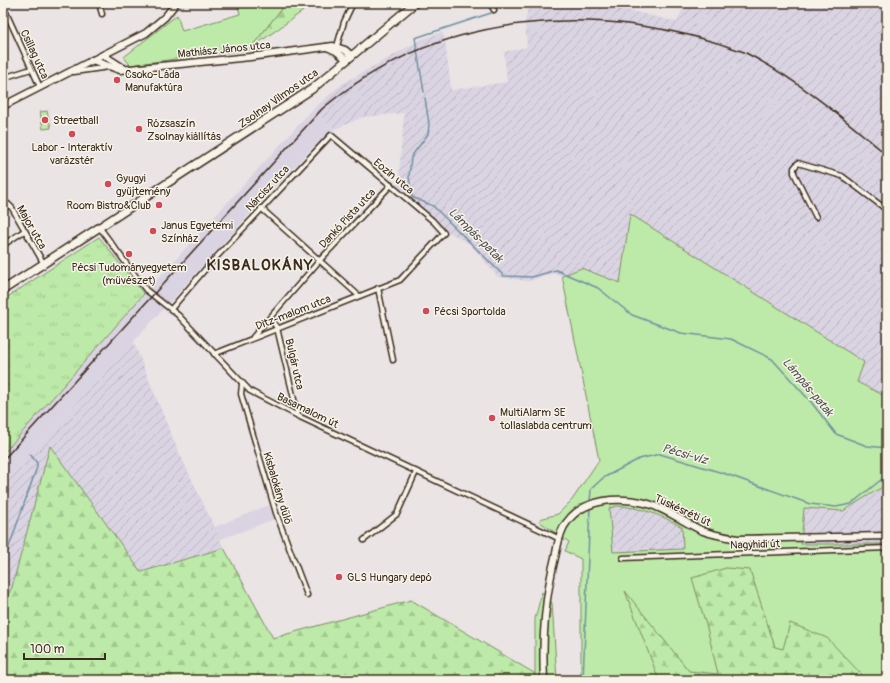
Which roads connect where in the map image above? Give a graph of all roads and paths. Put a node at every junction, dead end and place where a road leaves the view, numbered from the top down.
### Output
1 (98, 3) edge
2 (176, 3) edge
3 (353, 3) edge
4 (415, 3) edge
5 (490, 3) edge
6 (3, 6) edge
7 (494, 10) dead end
8 (102, 14) dead end
9 (324, 46) junction
10 (337, 46) junction
11 (115, 49) junction
12 (103, 55) junction
13 (349, 58) junction
14 (92, 60) junction
15 (117, 65) junction
16 (109, 67) junction
17 (31, 69) junction
18 (126, 70) junction
19 (70, 72) junction
20 (3, 78) edge
21 (40, 87) junction
22 (3, 106) edge
23 (331, 135) joint
24 (391, 185) junction
25 (3, 202) edge
26 (261, 208) junction
27 (887, 210) edge
28 (816, 217) dead end
29 (100, 228) junction
30 (24, 231) junction
31 (444, 233) joint
32 (3, 246) edge
33 (320, 260) junction
34 (44, 264) junction
35 (378, 288) junction
36 (3, 290) edge
37 (358, 296) junction
38 (172, 309) junction
39 (270, 318) junction
40 (277, 328) junction
41 (253, 337) junction
42 (214, 354) junction
43 (393, 360) dead end
44 (242, 384) junction
45 (298, 416) junction
46 (416, 472) junction
47 (887, 536) edge
48 (560, 539) junction
49 (364, 540) dead end
50 (887, 548) edge
51 (623, 558) dead end
52 (307, 595) dead end
53 (544, 680) edge

1 - 8 street
2 - 11 street
3 - 10 street
4 - 13 main road, Zsolnay Vilmos utca
5 - 7 street
6 - 17 street, Csillag utca
9 - 10 street, Mathiász János utca
9 - 13 street
9 - 18 street, Mathiász János utca
10 - 13 street
11 - 12 street
11 - 15 street
12 - 14 street
12 - 15 street
13 - 29 main road, Zsolnay Vilmos utca
14 - 16 street, Mathiász János utca
14 - 19 street
15 - 18 street
16 - 18 street, Mathiász János utca
16 - 19 street, Mathiász János utca
17 - 20 street
17 - 21 street, Csillag utca
19 - 21 street
21 - 22 street
23 - 24 street, Eozin utca
23 - 26 street, Nárcisz utca
24 - 31 street, Eozin utca
24 - 33 street, Dankó Pista utca
25 - 30 street, Major utca
26 - 33 street
26 - 38 street, Nárcisz utca
27 - 28 street
29 - 34 main road, Zsolnay Vilmos utca
29 - 38 street, Basamalom út
30 - 32 street
30 - 34 street, Major utca
31 - 35 street, Ditz-malom utca
33 - 37 street
33 - 39 street, Dankó Pista utca
34 - 36 main road, Zsolnay Vilmos utca
35 - 37 street, Ditz-malom utca
35 - 43 street
37 - 40 street, Ditz-malom utca
38 - 42 street, Basamalom út
39 - 40 street, Bulgár utca
39 - 41 street, Dankó Pista utca
40 - 41 street, Ditz-malom utca
40 - 45 street, Bulgár utca
41 - 42 street, Ditz-malom utca
42 - 44 street, Basamalom út
44 - 45 street, Basamalom út
44 - 52 street, Kisbalokány dűlő
45 - 46 street, Basamalom út
46 - 48 street, Basamalom út
46 - 49 street
47 - 48 street, Tüskésréti út
48 - 53 street, Tüskésréti út
50 - 51 street, Nagyhidi út

